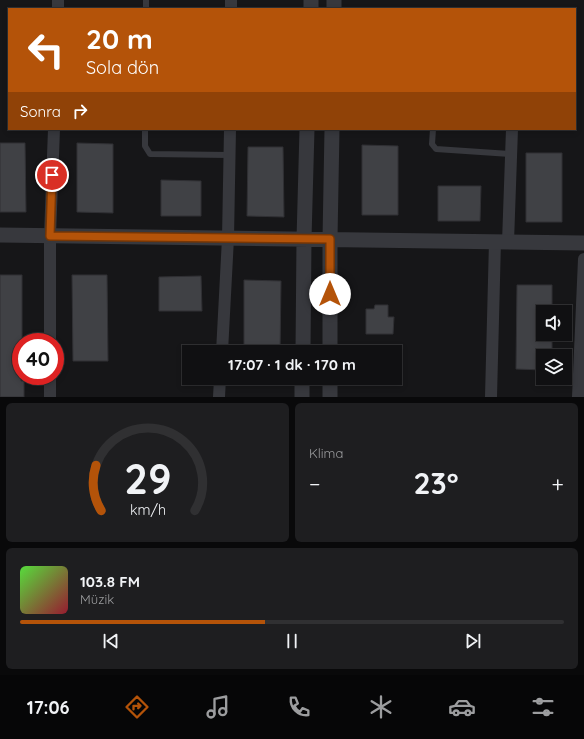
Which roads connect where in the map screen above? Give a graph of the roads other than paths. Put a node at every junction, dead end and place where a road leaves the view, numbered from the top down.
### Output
1 (54, 130) edge
2 (145, 130) edge
3 (230, 130) edge
4 (307, 130) edge
5 (332, 130) edge
6 (433, 130) edge
7 (512, 130) edge
8 (511, 154) junction
9 (229, 155) junction
10 (0, 235) edge
11 (50, 236) junction
12 (228, 238) junction
13 (304, 239) junction
14 (330, 239) junction
15 (501, 242) junction
16 (584, 242) edge
17 (584, 259) edge
18 (50, 333) edge
19 (222, 345) edge
20 (303, 345) edge
21 (330, 345) edge
22 (50, 385) edge
23 (220, 385) edge
24 (302, 385) edge
25 (330, 385) edge
26 (50, 397) edge
27 (219, 397) edge
28 (302, 397) edge
29 (330, 397) edge
30 (491, 397) edge
31 (578, 397) edge

1 - 11 street
2 - 9 lane
3 - 9 street
4 - 13 street
5 - 14 street
6 - 8 lane
7 - 8 street
8 - 15 street
9 - 12 street
10 - 11 street
11 - 12 street
11 - 18 street
12 - 13 street
12 - 19 street
13 - 14 street
13 - 20 street
14 - 15 street
14 - 21 street
15 - 16 street
15 - 30 street
17 - 31 street
22 - 26 street
23 - 27 street
24 - 28 street
25 - 29 street

